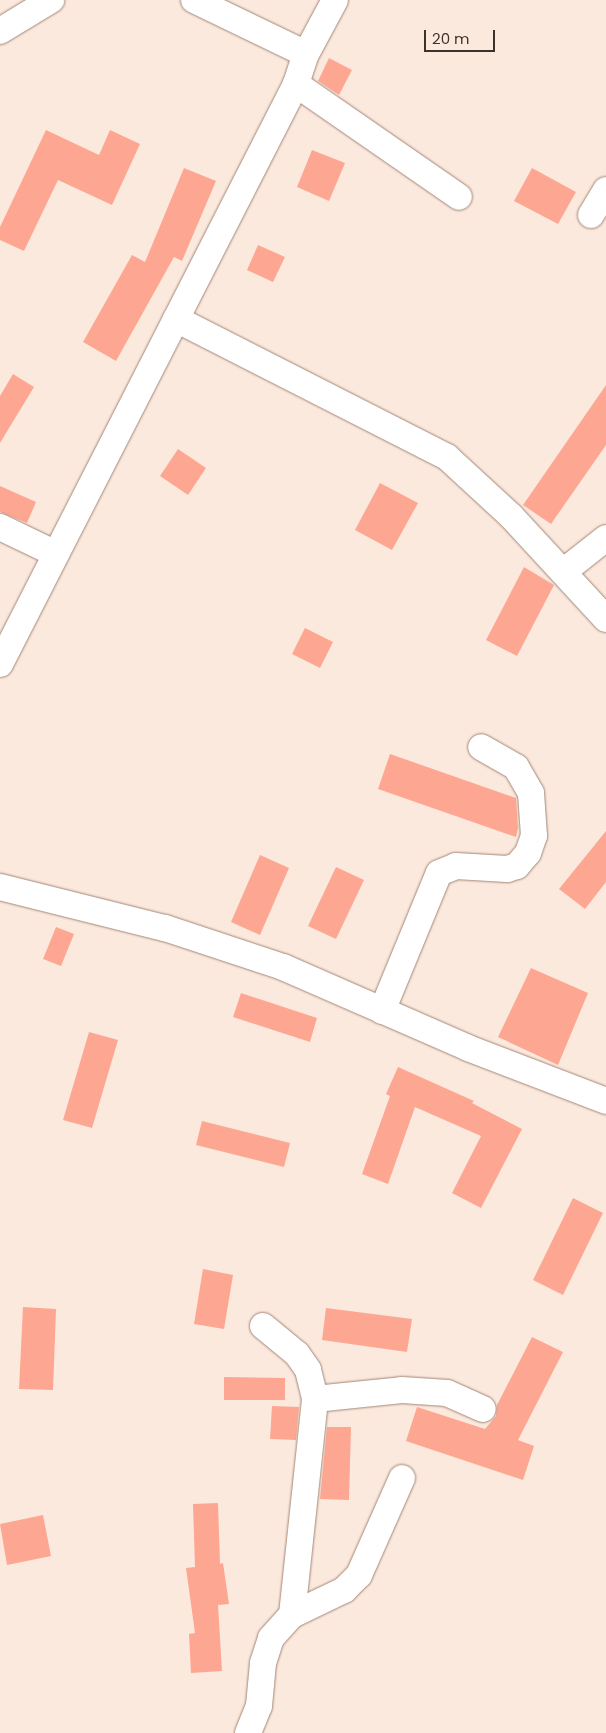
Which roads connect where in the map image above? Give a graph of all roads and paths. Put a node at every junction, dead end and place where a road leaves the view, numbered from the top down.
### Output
1 (51, 0) edge
2 (194, 0) edge
3 (335, 0) edge
4 (0, 30) edge
5 (306, 54) junction
6 (296, 84) junction
7 (606, 190) edge
8 (459, 197) dead end
9 (591, 215) dead end
10 (176, 319) junction
11 (0, 527) edge
12 (606, 538) edge
13 (56, 554) junction
14 (563, 572) junction
15 (606, 619) edge
16 (0, 664) edge
17 (481, 747) dead end
18 (0, 887) edge
19 (382, 1011) junction
20 (606, 1101) edge
21 (263, 1326) dead end
22 (315, 1399) junction
23 (483, 1409) dead end
24 (402, 1478) dead end
25 (292, 1615) junction
26 (248, 1733) edge

1 - 4 street
2 - 5 street
3 - 5 street
5 - 6 street
6 - 8 street
6 - 10 street
7 - 9 street
10 - 13 street
10 - 14 street
11 - 13 street
12 - 14 street
13 - 16 street
14 - 15 street
17 - 19 street
18 - 19 street
19 - 20 street
21 - 22 street
22 - 23 street
22 - 25 street
24 - 25 street
25 - 26 street

